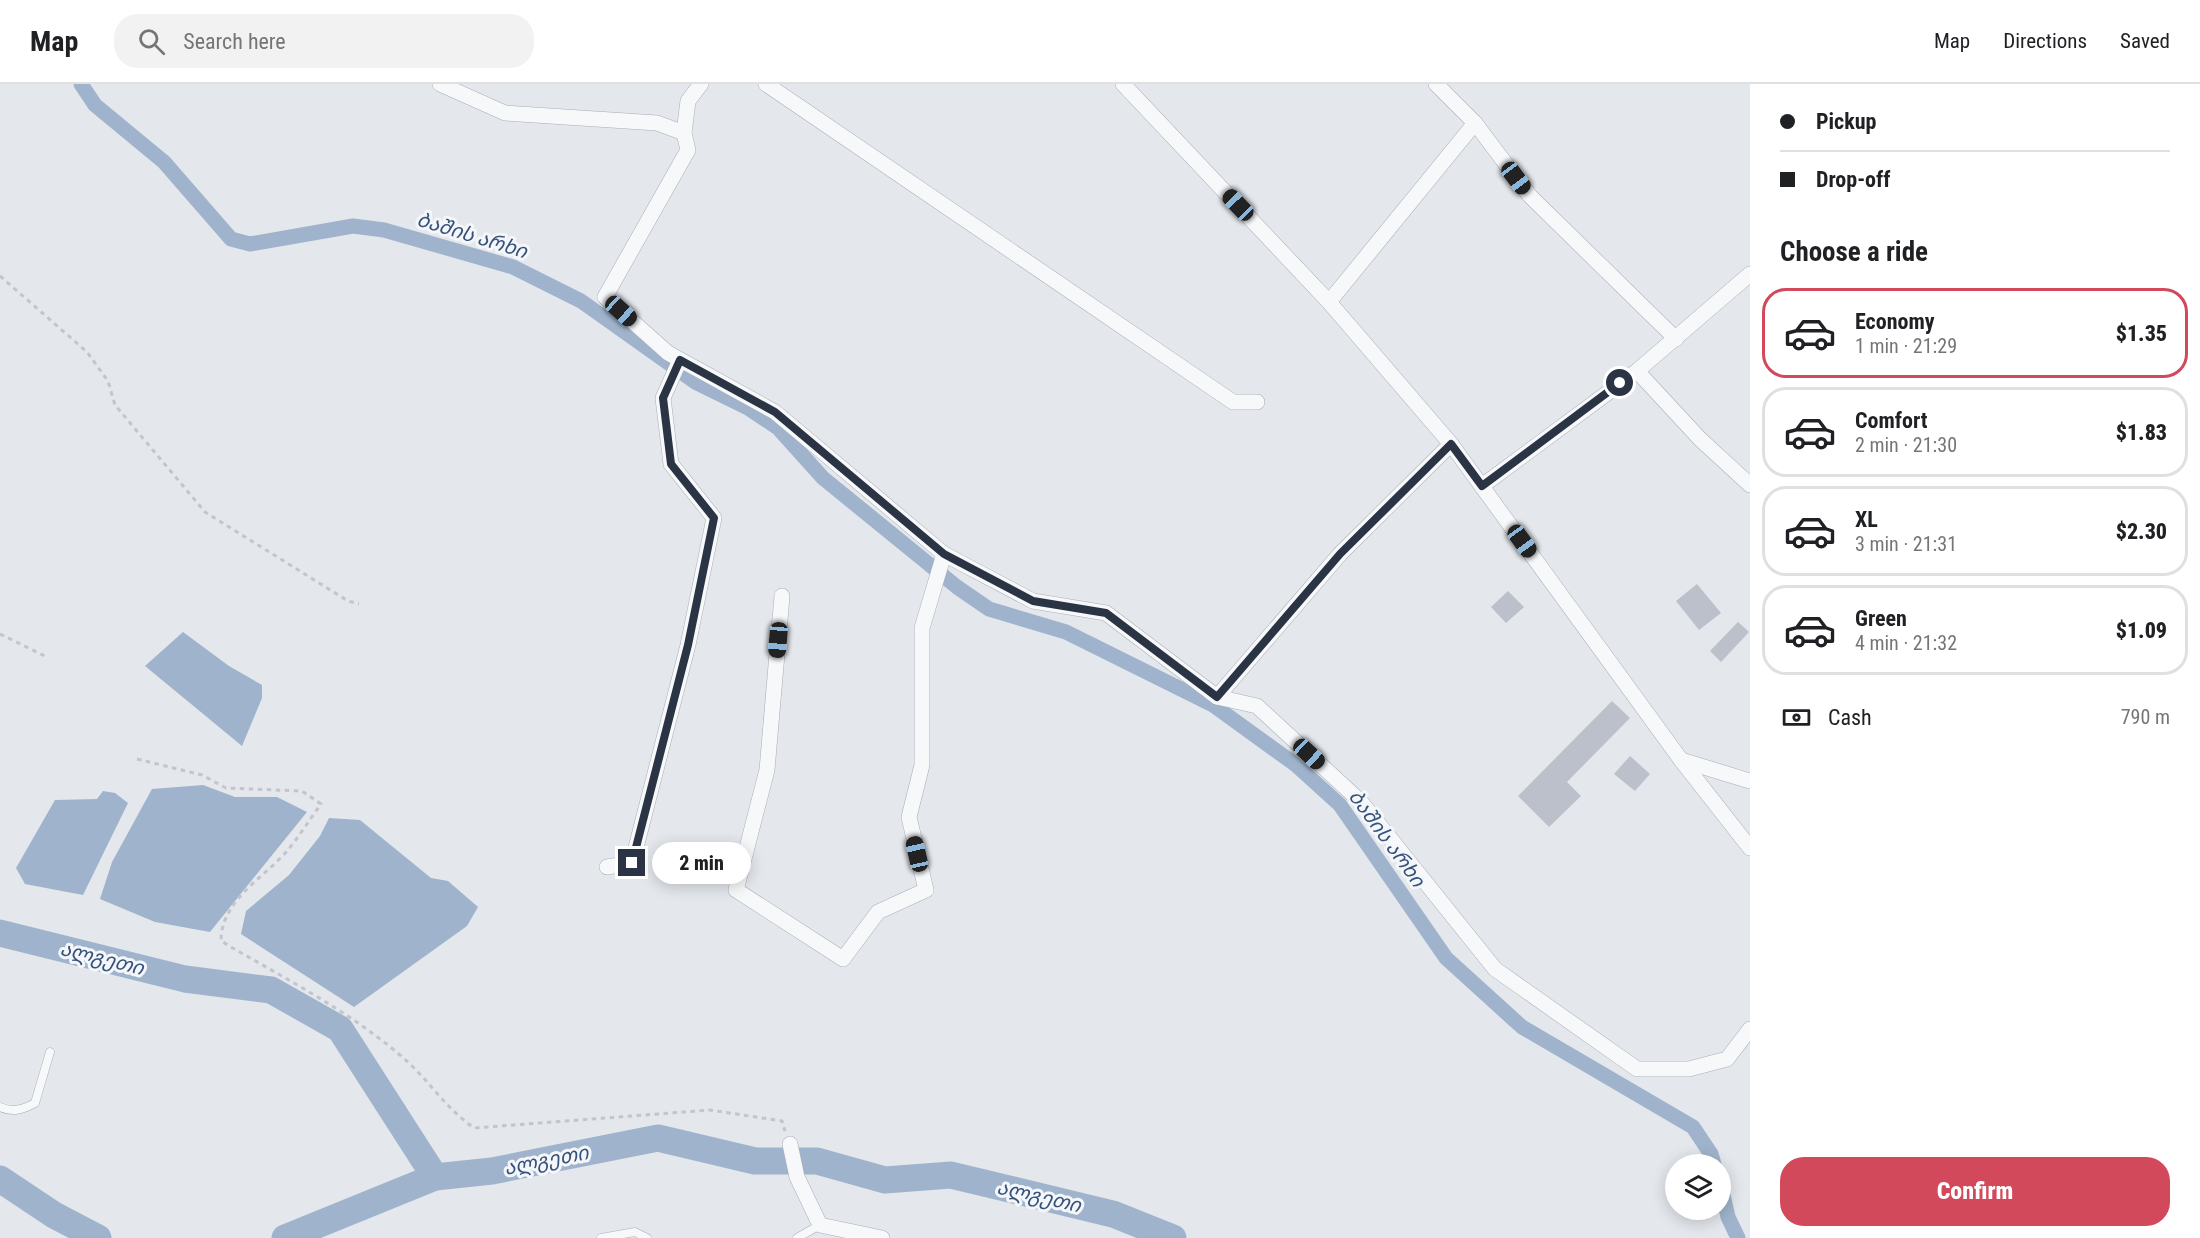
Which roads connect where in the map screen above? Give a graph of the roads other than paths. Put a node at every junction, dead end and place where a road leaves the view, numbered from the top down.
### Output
1 (440, 84) edge
2 (701, 84) edge
3 (766, 84) edge
4 (1436, 84) edge
5 (1130, 86) edge
6 (1475, 123) junction
7 (684, 133) junction
8 (1750, 274) edge
9 (1329, 302) junction
10 (1676, 339) junction
11 (680, 360) junction
12 (1637, 370) junction
13 (1257, 402) dead end
14 (1451, 444) junction
15 (1750, 485) edge
16 (1482, 486) junction
17 (944, 554) junction
18 (782, 596) dead end
19 (1217, 697) junction
20 (1681, 760) junction
21 (1750, 781) edge
22 (1750, 848) edge
23 (607, 867) dead end
24 (1750, 1029) edge
25 (50, 1052) dead end
26 (0, 1107) edge
27 (790, 1144) road end
28 (820, 1225) junction
29 (601, 1238) edge
30 (646, 1238) edge
31 (796, 1238) edge
32 (882, 1238) edge

1 - 7 street
2 - 7 street
3 - 13 street
4 - 6 street
5 - 9 street
6 - 9 street
6 - 10 street
7 - 11 street
8 - 10 street
9 - 14 street
10 - 12 street
11 - 17 street
11 - 23 street
12 - 15 street
12 - 16 street
14 - 16 street
14 - 19 street
16 - 20 street
17 - 18 street
17 - 19 street
19 - 24 street
20 - 21 street
20 - 22 street
25 - 26 lane
27 - 28 street
28 - 31 lane
28 - 32 street
29 - 30 lane

